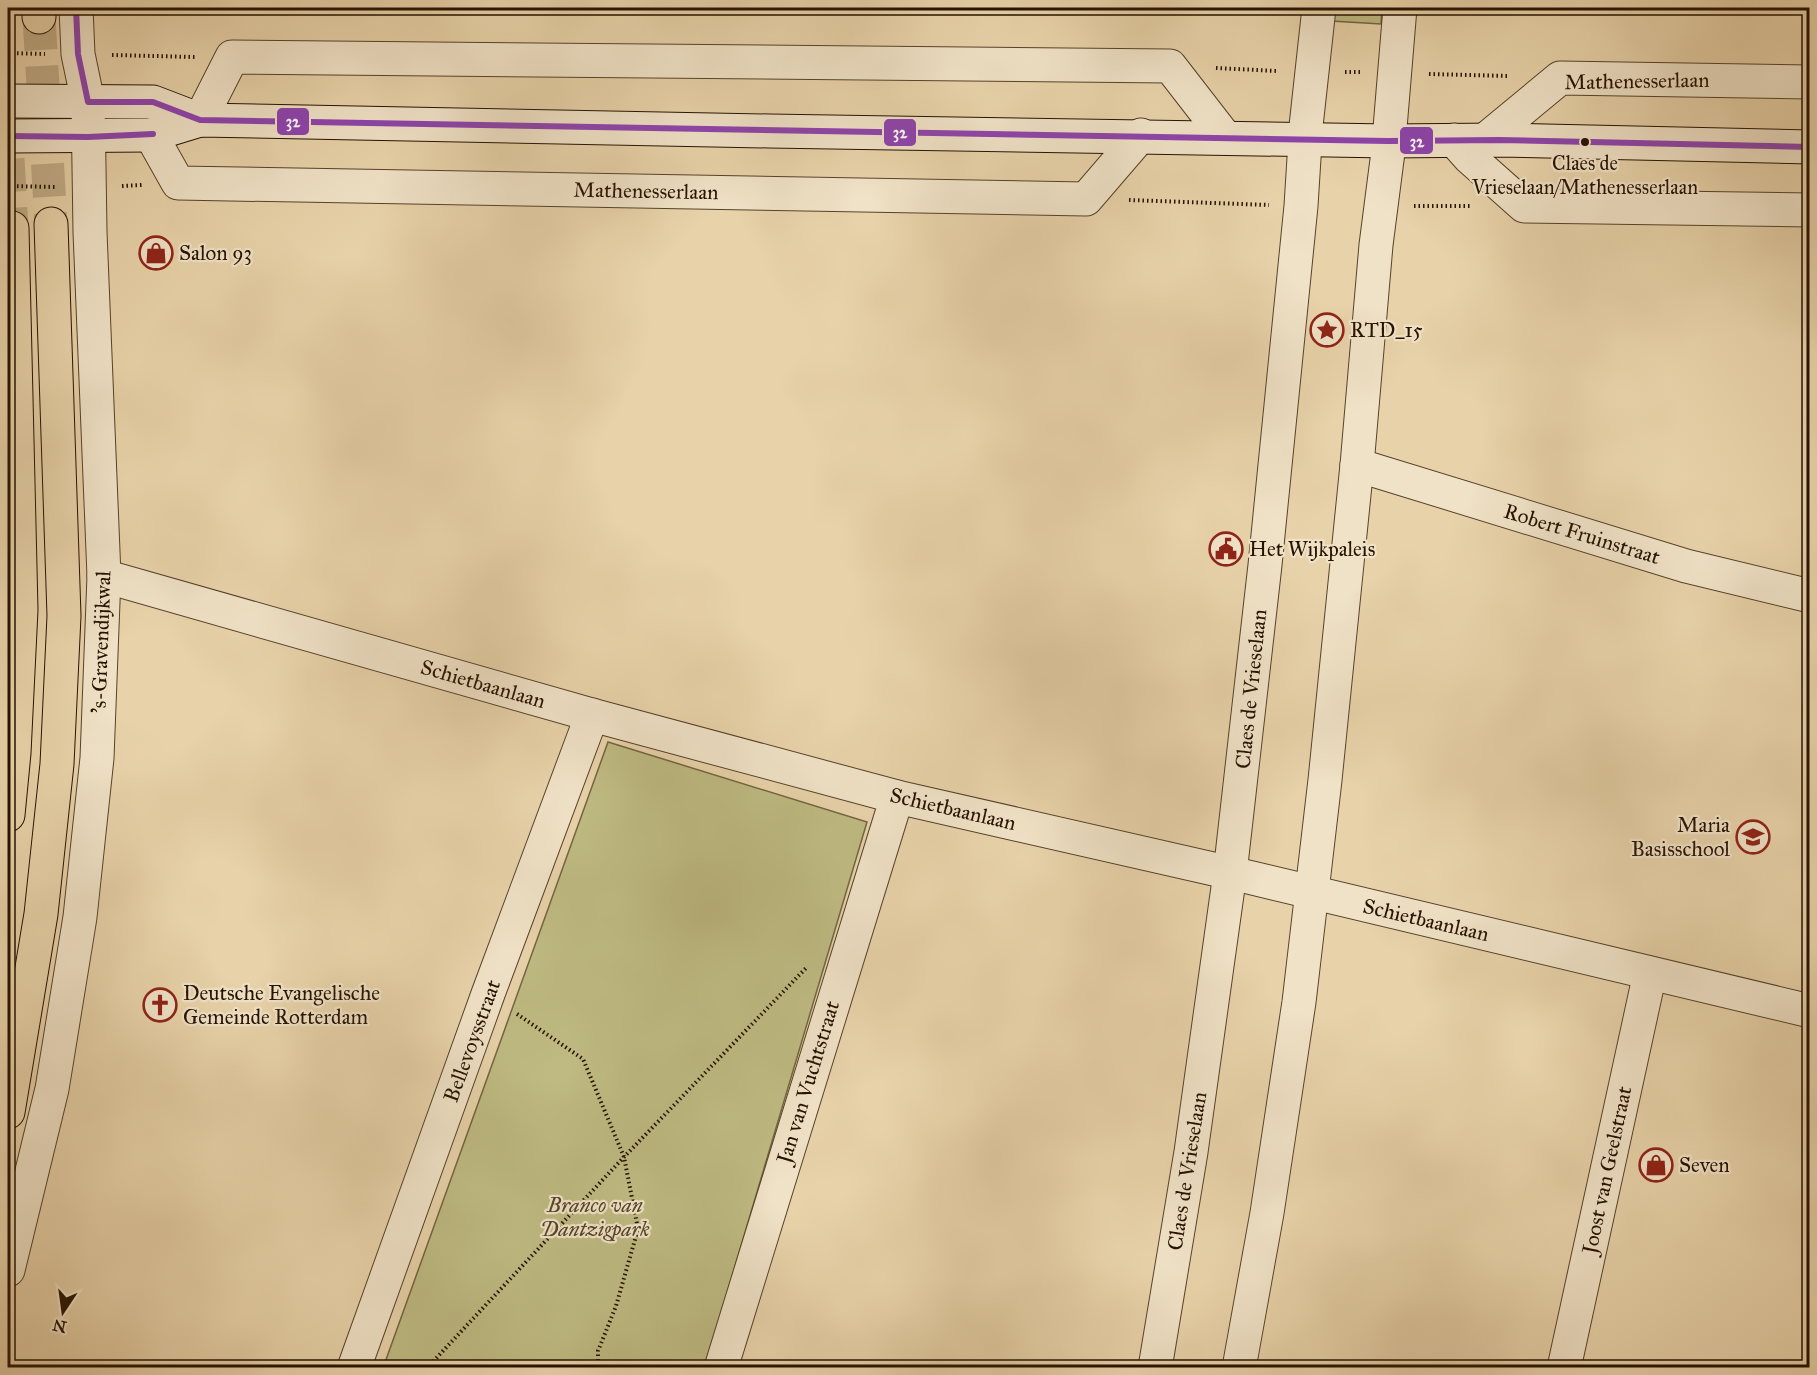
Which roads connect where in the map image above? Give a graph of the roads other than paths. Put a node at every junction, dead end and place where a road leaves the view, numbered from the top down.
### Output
1 (76, 8) edge
2 (1319, 8) edge
3 (1400, 8) edge
4 (1809, 82) edge
5 (8, 101) edge
6 (88, 102) junction
7 (200, 120) junction
8 (151, 135) junction
9 (1141, 135) junction
10 (8, 136) edge
11 (88, 136) junction
12 (1226, 137) junction
13 (1305, 139) junction
14 (1470, 140) junction
15 (1388, 141) junction
16 (1809, 147) edge
17 (1809, 210) edge
18 (51, 224) tunnel mouth
19 (12, 228) dead end
20 (1357, 465) junction
21 (104, 576) junction
22 (1809, 596) edge
23 (592, 715) junction
24 (897, 797) junction
25 (8, 816) edge
26 (1230, 873) junction
27 (1311, 893) junction
28 (1650, 974) junction
29 (1809, 1011) edge
30 (8, 1112) edge
31 (8, 1270) edge
32 (354, 1368) edge
33 (721, 1368) edge
34 (1155, 1368) edge
35 (1239, 1368) edge
36 (1564, 1368) edge

1 - 6 street, 's-Gravendijkwal
2 - 13 street, Claes de Vrieselaan
3 - 15 street
4 - 14 street, Mathenesserlaan
5 - 6 street
6 - 7 street
6 - 11 street, 's-Gravendijkwal
7 - 8 street
7 - 9 street
7 - 12 street
8 - 9 street, Mathenesserlaan
8 - 11 street
9 - 12 street
10 - 11 street
11 - 21 street, 's-Gravendijkwal
12 - 13 street
13 - 15 street
13 - 26 street, Claes de Vrieselaan
14 - 15 street
14 - 16 street
14 - 17 street
15 - 20 street
18 - 30 main road, 's-Gravendijkwal
19 - 25 main road
20 - 22 street, Robert Fruinstraat
20 - 27 street
21 - 23 street, Schietbaanlaan
21 - 31 street, 's-Gravendijkwal
23 - 24 street, Schietbaanlaan
23 - 32 street, Bellevoysstraat
24 - 26 street, Schietbaanlaan
24 - 33 street, Jan van Vuchtstraat
26 - 27 street, Schietbaanlaan
26 - 34 street, Claes de Vrieselaan
27 - 28 street, Schietbaanlaan
27 - 35 street
28 - 29 street, Schietbaanlaan
28 - 36 street, Joost van Geelstraat

